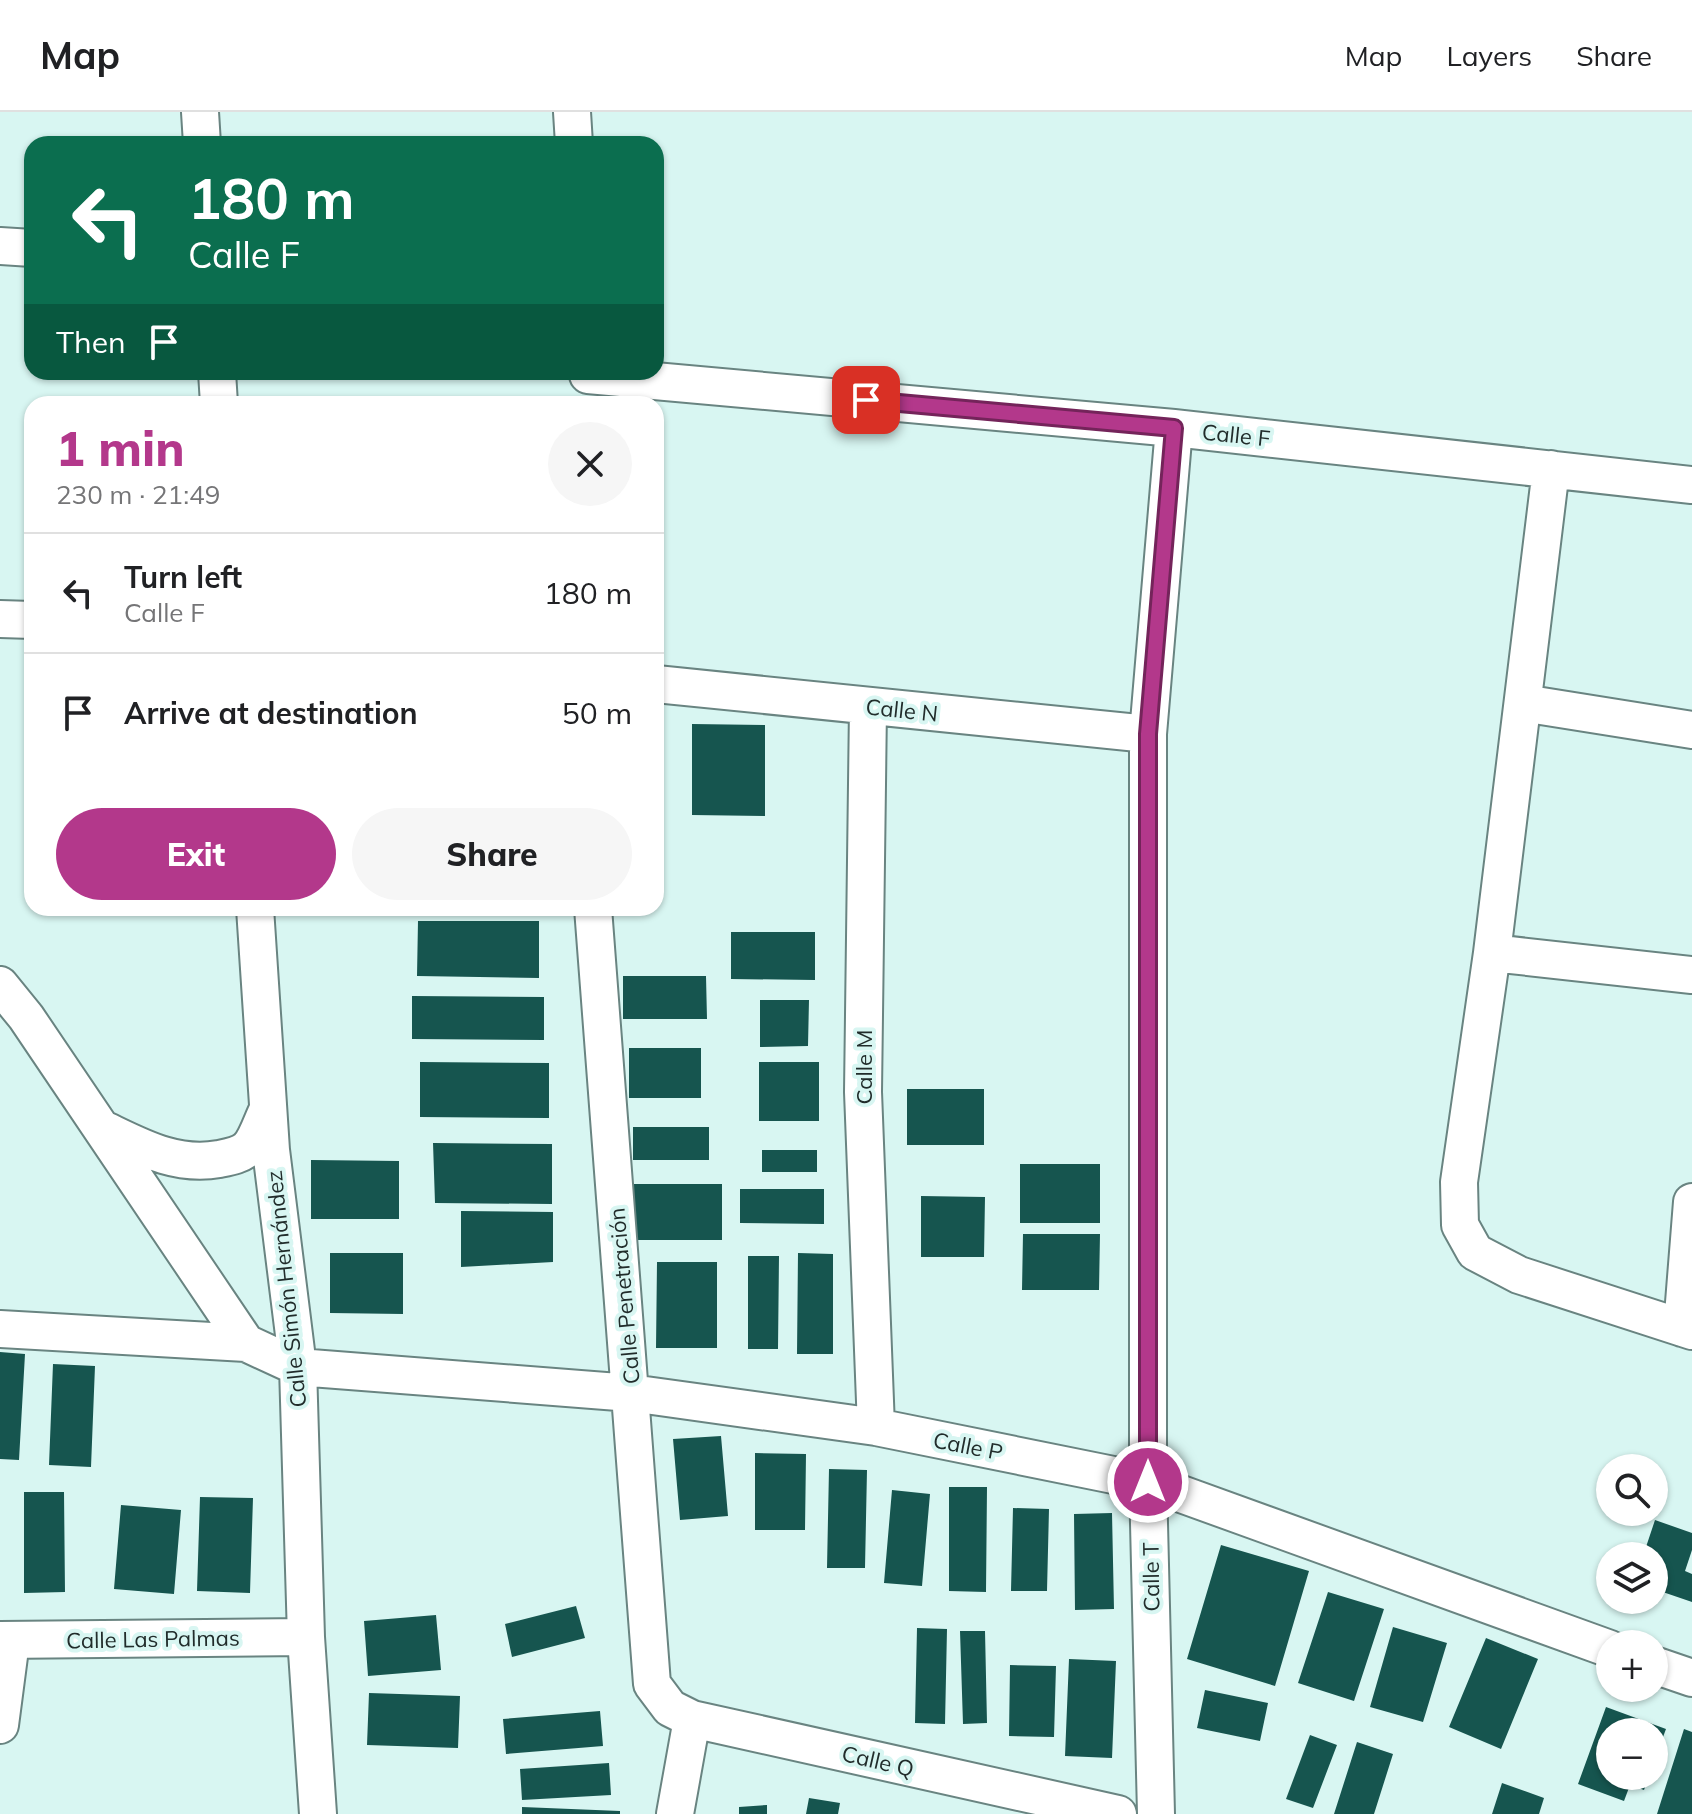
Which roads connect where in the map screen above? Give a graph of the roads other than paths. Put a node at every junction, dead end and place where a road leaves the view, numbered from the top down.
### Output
1 (200, 112) edge
2 (572, 112) edge
3 (202, 136) edge
4 (574, 136) edge
5 (0, 246) edge
6 (24, 248) edge
7 (587, 384) edge
8 (1174, 428) junction
9 (1551, 469) junction
10 (1692, 485) edge
11 (0, 619) edge
12 (24, 620) edge
13 (664, 685) edge
14 (1523, 703) junction
15 (868, 707) junction
16 (1692, 730) edge
17 (1148, 734) junction
18 (256, 916) edge
19 (594, 916) edge
20 (1492, 953) junction
21 (1692, 975) edge
22 (0, 985) edge
23 (13, 1016) edge
24 (268, 1107) junction
25 (101, 1128) junction
26 (1692, 1202) edge
27 (0, 1329) edge
28 (1687, 1329) edge
29 (246, 1343) junction
30 (298, 1367) junction
31 (631, 1393) junction
32 (876, 1427) junction
33 (1148, 1482) junction
34 (306, 1637) junction
35 (5, 1641) edge
36 (1596, 1644) edge
37 (1668, 1670) edge
38 (1692, 1678) edge
39 (652, 1684) joint
40 (692, 1719) junction
41 (0, 1725) edge
42 (318, 1814) edge
43 (675, 1814) edge
44 (1118, 1814) edge
45 (1156, 1814) edge

1 - 3 street
2 - 4 street
5 - 6 street
7 - 8 street, Calle F
8 - 9 street, Calle F
8 - 17 street, Calle T
9 - 10 street, Calle F
9 - 14 street
11 - 12 street
13 - 15 street, Calle N
14 - 16 street
14 - 20 street
15 - 17 street, Calle N
15 - 32 street, Calle M
17 - 33 street, Calle T
18 - 24 street, Calle Simón Hernández
19 - 31 street, Calle Penetración
20 - 21 street
20 - 28 street
22 - 23 street
23 - 25 street
24 - 25 street
24 - 30 street, Calle Simón Hernández
25 - 29 street
26 - 28 street
27 - 29 street
29 - 30 street
30 - 31 street, Calle P
30 - 34 street, Calle Simón Hernández
31 - 32 street, Calle P
31 - 39 street, Calle Penetración
32 - 33 street, Calle P
33 - 36 street, Calle P
33 - 45 street, Calle T
34 - 35 street, Calle Las Palmas
34 - 42 street, Calle Simón Hernández
35 - 41 street
37 - 38 street
39 - 40 street, Calle Q
40 - 43 street
40 - 44 street, Calle Q

